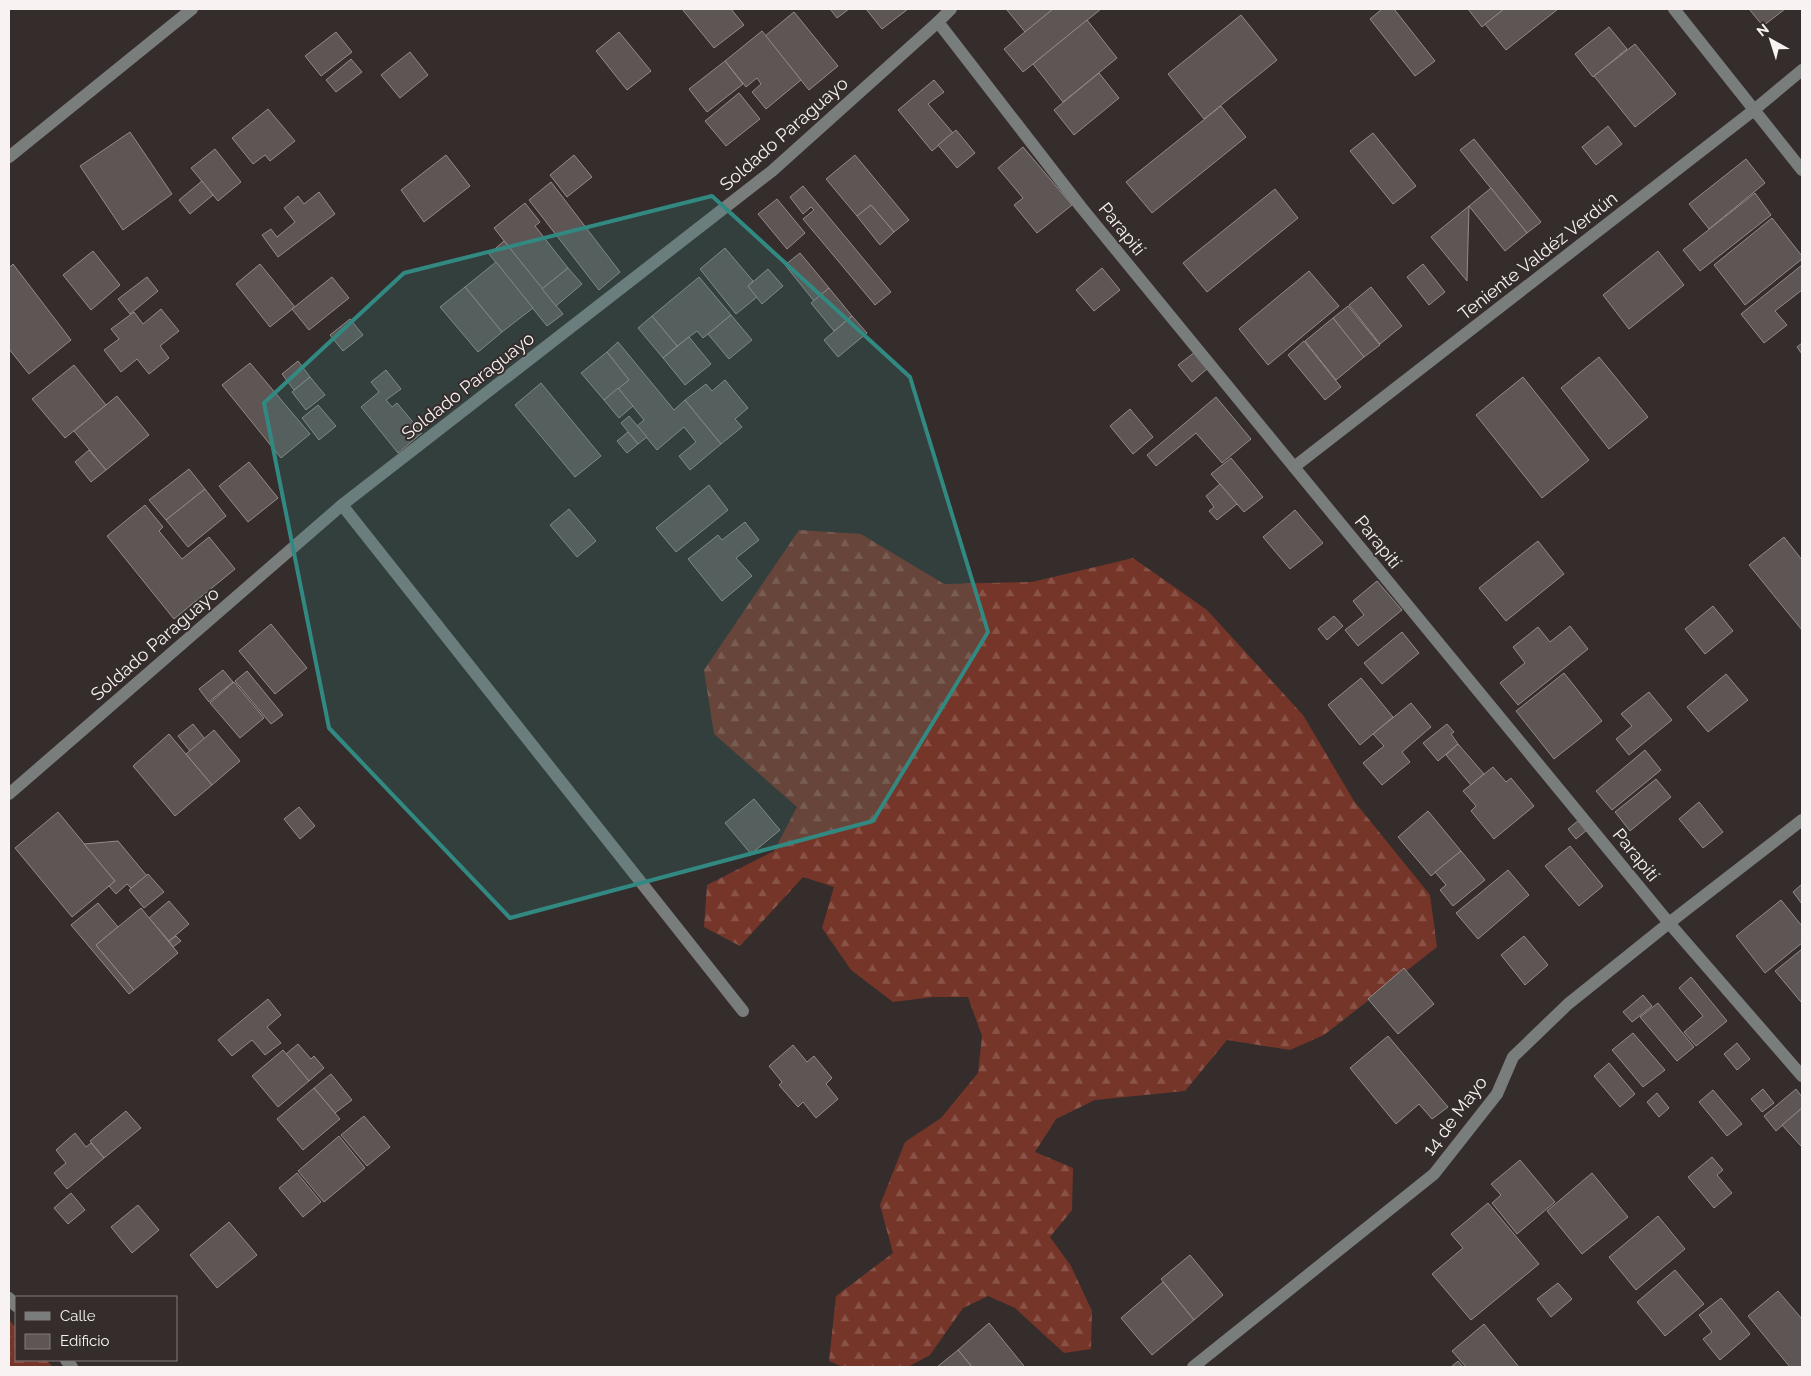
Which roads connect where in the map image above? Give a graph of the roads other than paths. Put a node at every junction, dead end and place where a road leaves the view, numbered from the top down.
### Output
1 (192, 9) edge
2 (951, 9) edge
3 (1674, 9) edge
4 (938, 22) junction
5 (1802, 70) edge
6 (1754, 110) junction
7 (9, 157) edge
8 (1802, 170) edge
9 (1294, 468) junction
10 (342, 505) junction
11 (9, 794) edge
12 (1802, 820) edge
13 (1668, 923) junction
14 (743, 1011) dead end
15 (1802, 1076) edge
16 (1193, 1367) edge

1 - 7 street
2 - 4 street, Soldado Paraguayo
3 - 6 street
4 - 9 street, Parapití
4 - 10 street, Soldado Paraguayo
5 - 6 street, Teniente Valdéz Verdún
6 - 8 street
6 - 9 street, Teniente Valdéz Verdún
9 - 13 street, Parapití
10 - 11 street, Soldado Paraguayo
10 - 14 street
12 - 13 street, 14 de Mayo
13 - 15 street, Parapití
13 - 16 street, 14 de Mayo

